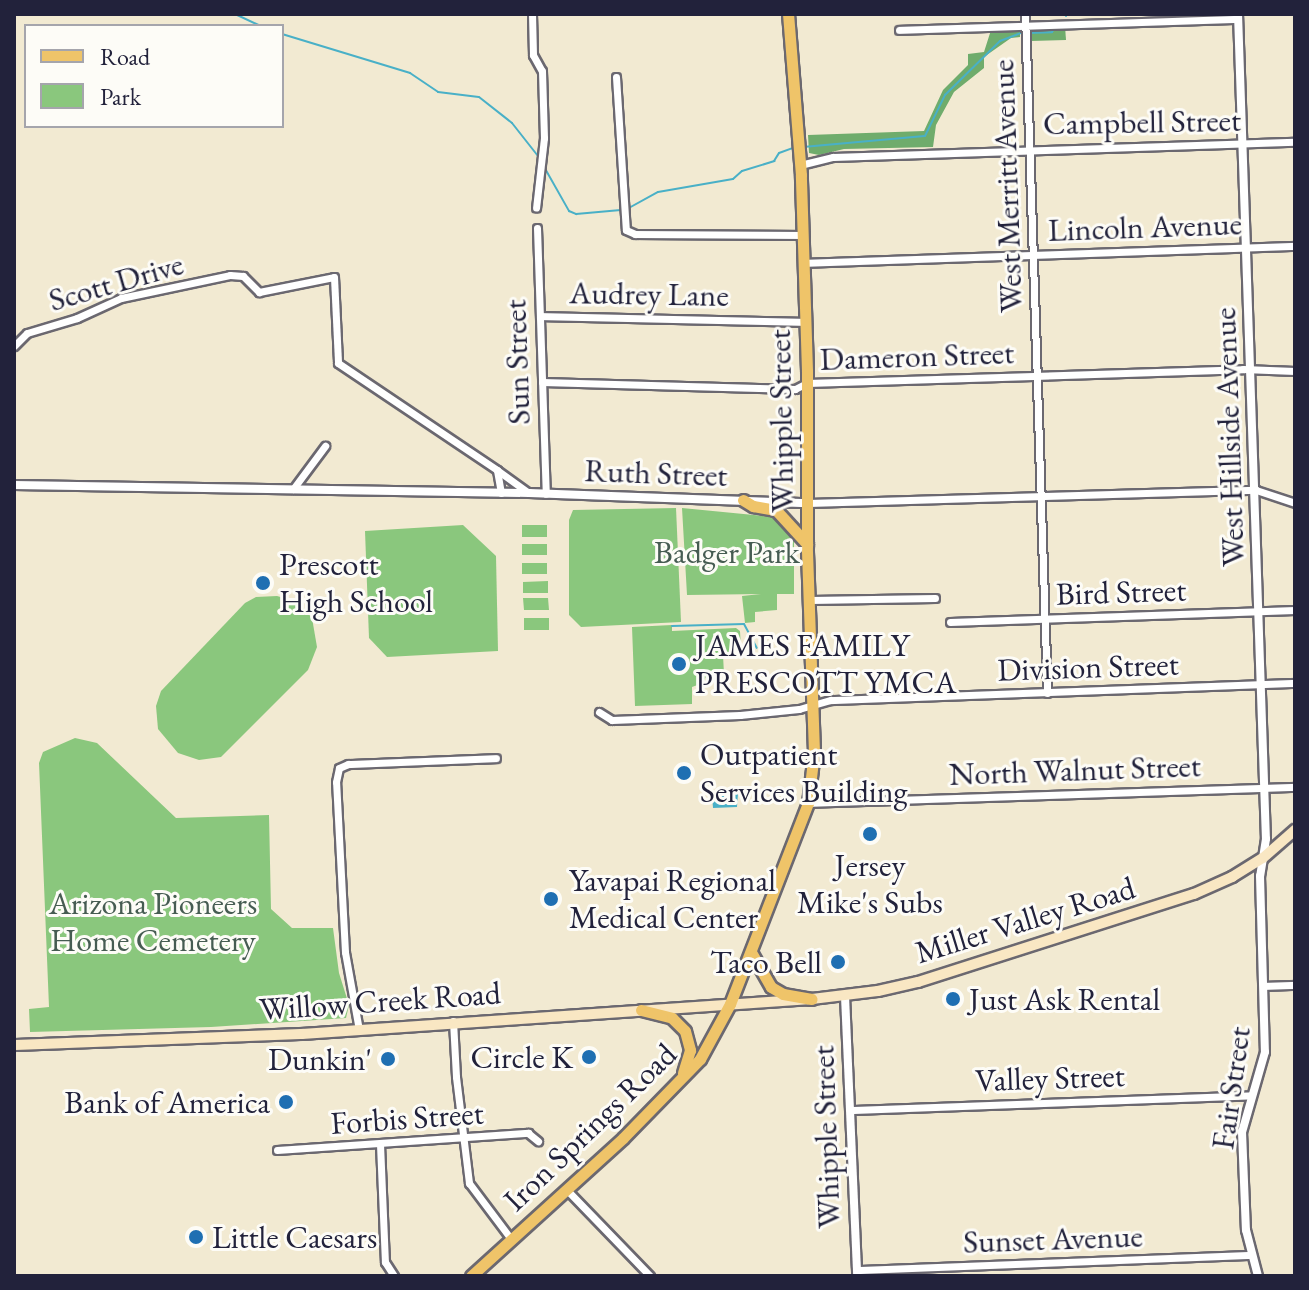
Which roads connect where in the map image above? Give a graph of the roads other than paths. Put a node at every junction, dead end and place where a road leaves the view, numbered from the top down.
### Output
1 (532, 14) edge
2 (788, 14) edge
3 (1025, 14) edge
4 (1238, 16) edge
5 (1026, 26) junction
6 (899, 30) dead end
7 (616, 77) dead end
8 (1295, 142) edge
9 (1243, 144) junction
10 (1031, 149) junction
11 (800, 165) junction
12 (536, 208) dead end
13 (537, 228) dead end
14 (803, 235) junction
15 (1295, 246) edge
16 (1246, 248) junction
17 (1033, 254) junction
18 (804, 263) junction
19 (540, 316) junction
20 (806, 322) junction
21 (14, 346) edge
22 (1252, 371) junction
23 (1295, 371) edge
24 (1037, 376) junction
25 (542, 382) junction
26 (807, 383) junction
27 (325, 446) dead end
28 (497, 470) junction
29 (14, 485) edge
30 (293, 489) junction
31 (1256, 490) junction
32 (501, 493) junction
33 (529, 493) junction
34 (546, 494) junction
35 (1040, 497) junction
36 (743, 500) junction
37 (808, 503) junction
38 (1295, 503) edge
39 (807, 544) junction
40 (935, 598) dead end
41 (810, 600) junction
42 (1295, 610) edge
43 (1258, 611) junction
44 (1045, 619) junction
45 (950, 622) dead end
46 (1295, 683) edge
47 (1261, 684) junction
48 (1047, 693) junction
49 (813, 704) junction
50 (599, 712) dead end
51 (496, 758) dead end
52 (1264, 787) junction
53 (1295, 787) edge
54 (808, 803) junction
55 (1295, 830) edge
56 (1263, 858) junction
57 (751, 952) junction
58 (1295, 985) edge
59 (1265, 986) junction
60 (845, 996) junction
61 (812, 999) junction
62 (750, 1002) joint
63 (730, 1004) junction
64 (641, 1010) junction
65 (453, 1021) junction
66 (359, 1030) junction
67 (14, 1045) edge
68 (679, 1083) junction
69 (1251, 1095) junction
70 (850, 1110) junction
71 (462, 1139) junction
72 (538, 1141) dead end
73 (380, 1144) junction
74 (277, 1150) dead end
75 (566, 1189) junction
76 (511, 1239) junction
77 (1251, 1255) junction
78 (857, 1273) edge
79 (394, 1276) edge
80 (471, 1276) edge
81 (650, 1276) edge
82 (1258, 1276) edge

1 - 12 street
2 - 11 main road, Whipple Street
3 - 5 street, West Merritt Avenue
4 - 5 street
4 - 9 street, West Hillside Avenue
5 - 6 street
5 - 10 street, West Merritt Avenue
7 - 14 street
8 - 9 street, Campbell Street
9 - 10 street, Campbell Street
9 - 16 street, West Hillside Avenue
10 - 11 street, Campbell Street
10 - 17 street, West Merritt Avenue
11 - 14 main road, Whipple Street
13 - 19 street, Sun Street
14 - 18 main road, Whipple Street
15 - 16 street, Lincoln Avenue
16 - 17 street, Lincoln Avenue
16 - 22 street, West Hillside Avenue
17 - 18 street, Lincoln Avenue
17 - 24 street, West Merritt Avenue
18 - 20 main road, Whipple Street
19 - 20 street, Audrey Lane
19 - 25 street, Sun Street
20 - 26 main road, Whipple Street
21 - 28 street, Scott Drive
22 - 23 street, Dameron Street
22 - 24 street, Dameron Street
22 - 31 street, West Hillside Avenue
24 - 26 street, Dameron Street
24 - 35 street, West Merritt Avenue
25 - 26 street, Dameron Street
25 - 34 street, Sun Street
26 - 37 main road, Whipple Street
27 - 30 street
28 - 32 street
28 - 33 street, Scott Drive
29 - 30 street, Ruth Street
30 - 32 street, Ruth Street
31 - 35 street, Ruth Street
31 - 38 street, Ruth Street
31 - 43 street, West Hillside Avenue
32 - 33 street, Ruth Street
33 - 34 street, Ruth Street
34 - 36 street, Ruth Street
35 - 37 street, Ruth Street
35 - 44 street, West Merritt Avenue
36 - 37 street, Ruth Street
36 - 39 main road
37 - 39 main road, Whipple Street
39 - 41 main road, Whipple Street
40 - 41 street
41 - 49 main road, Whipple Street
42 - 43 street, Bird Street
43 - 44 street, Bird Street
43 - 47 street, West Hillside Avenue
44 - 45 street, Bird Street
44 - 48 street, West Merritt Avenue
46 - 47 street, Division Street
47 - 48 street, Division Street
47 - 52 street, West Hillside Avenue
48 - 49 street, Division Street
49 - 50 street, Division Street
49 - 54 main road, Whipple Street
51 - 66 street
52 - 53 street, North Walnut Street
52 - 54 street, North Walnut Street
52 - 56 street, West Hillside Avenue
54 - 57 main road, Whipple Street
55 - 56 main road, Miller Valley Road
56 - 59 street, Fair Street
56 - 60 main road, Miller Valley Road
57 - 61 main road
57 - 63 main road, Whipple Street
58 - 59 street
59 - 69 street, Fair Street
60 - 61 main road, Miller Valley Road
60 - 70 street, Whipple Street
61 - 62 main road, Miller Valley Road
62 - 63 main road, Willow Creek Road
63 - 64 main road, Willow Creek Road
63 - 68 main road, Iron Springs Road
64 - 65 main road, Willow Creek Road
64 - 68 main road
65 - 66 main road, Willow Creek Road
65 - 71 street
66 - 67 main road, Willow Creek Road
68 - 75 main road, Iron Springs Road
69 - 70 street, Valley Street
69 - 77 street, Fair Street
70 - 78 street, Whipple Street
71 - 72 street, Forbis Street
71 - 73 street, Forbis Street
71 - 76 street
73 - 74 street, Forbis Street
73 - 79 street
75 - 76 main road, Iron Springs Road
75 - 81 street
76 - 80 main road, Iron Springs Road
77 - 78 street, Sunset Avenue
77 - 82 street, Fair Street

